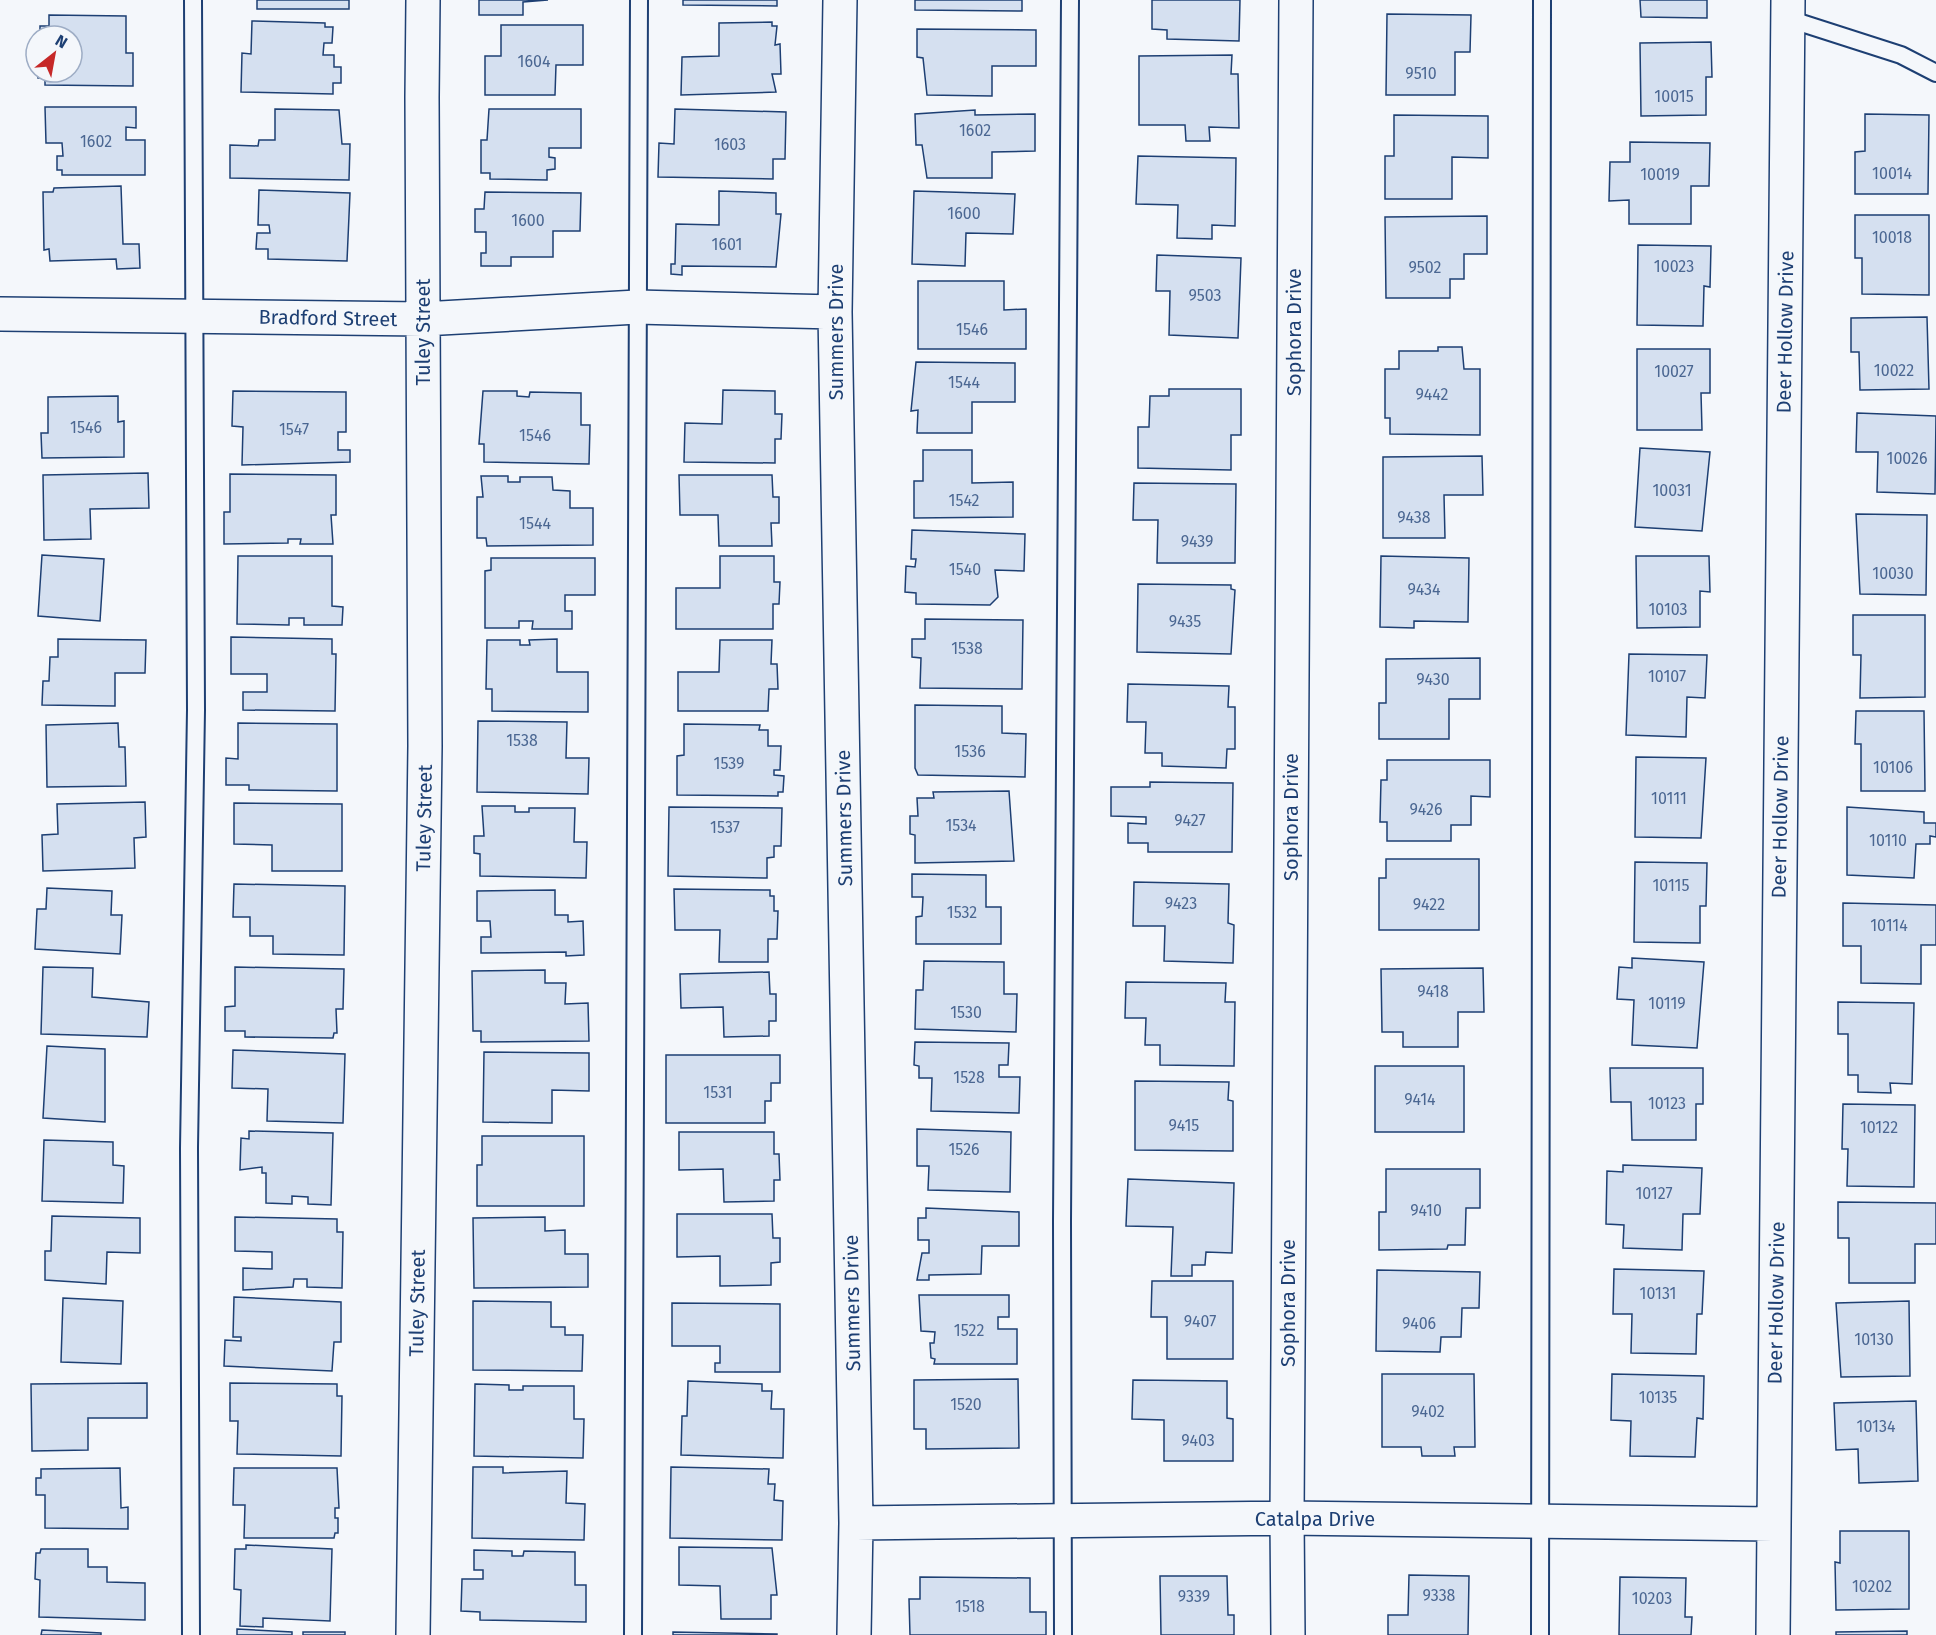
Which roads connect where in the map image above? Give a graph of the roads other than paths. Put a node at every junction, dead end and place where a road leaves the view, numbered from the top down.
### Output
1 (193, 0) edge
2 (423, 0) edge
3 (639, 0) edge
4 (840, 0) edge
5 (1070, 0) edge
6 (1296, 0) edge
7 (1542, 0) edge
8 (1789, 9) edge
9 (1936, 73) edge
10 (637, 307) junction
11 (835, 312) junction
12 (0, 314) edge
13 (195, 316) junction
14 (423, 319) junction
15 (1287, 1518) junction
16 (1064, 1521) junction
17 (1541, 1522) junction
18 (856, 1523) junction
19 (1773, 1524) junction
20 (191, 1635) edge
21 (413, 1635) edge
22 (633, 1635) edge
23 (854, 1635) edge
24 (1064, 1635) edge
25 (1288, 1635) edge
26 (1540, 1635) edge
27 (1773, 1635) edge

1 - 13 lane
2 - 14 street, Tuley Street
3 - 10 lane
4 - 11 street, Summers Drive
5 - 16 lane
6 - 15 street, Sophora Drive
7 - 17 lane
8 - 9 lane
8 - 19 street, Deer Hollow Drive
10 - 11 street, Bradford Street
10 - 14 street, Bradford Street
10 - 22 lane
11 - 18 street, Summers Drive
12 - 13 street, Bradford Street
13 - 14 street, Bradford Street
13 - 20 lane
14 - 21 street, Tuley Street
15 - 16 street, Catalpa Drive
15 - 17 street, Catalpa Drive
15 - 25 street, Sophora Drive
16 - 18 street, Catalpa Drive
16 - 24 lane
17 - 19 street, Catalpa Drive
17 - 26 lane
18 - 23 street, Summers Drive
19 - 27 street, Deer Hollow Drive

